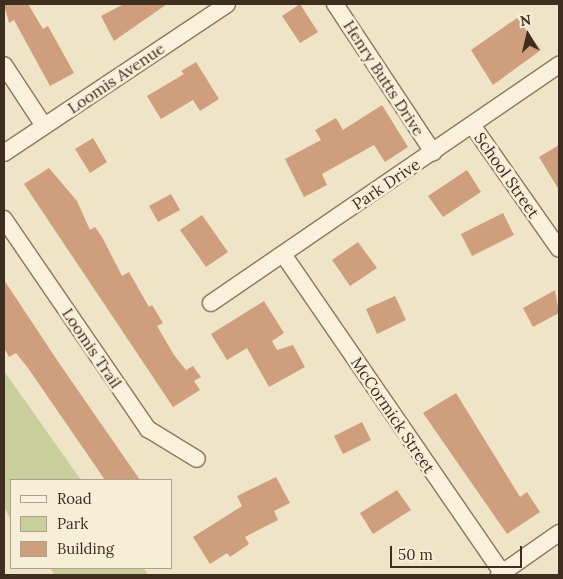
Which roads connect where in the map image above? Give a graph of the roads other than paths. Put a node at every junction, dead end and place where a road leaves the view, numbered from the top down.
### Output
1 (227, 4) edge
2 (335, 4) edge
3 (4, 65) edge
4 (559, 65) edge
5 (472, 125) junction
6 (44, 126) junction
7 (433, 152) junction
8 (4, 153) edge
9 (4, 219) edge
10 (559, 249) edge
11 (283, 254) junction
12 (212, 303) dead end
13 (197, 459) dead end
14 (559, 532) edge
15 (502, 575) edge

1 - 6 street, Loomis Avenue
2 - 7 street, Henry Butts Drive
3 - 6 street
4 - 5 street, Park Drive
5 - 7 street, Park Drive
5 - 10 street, School Street
6 - 8 street, Loomis Avenue
7 - 11 street, Park Drive
9 - 13 street, Loomis Trail
11 - 12 street, Park Drive
11 - 15 street, McCormick Street
14 - 15 street

